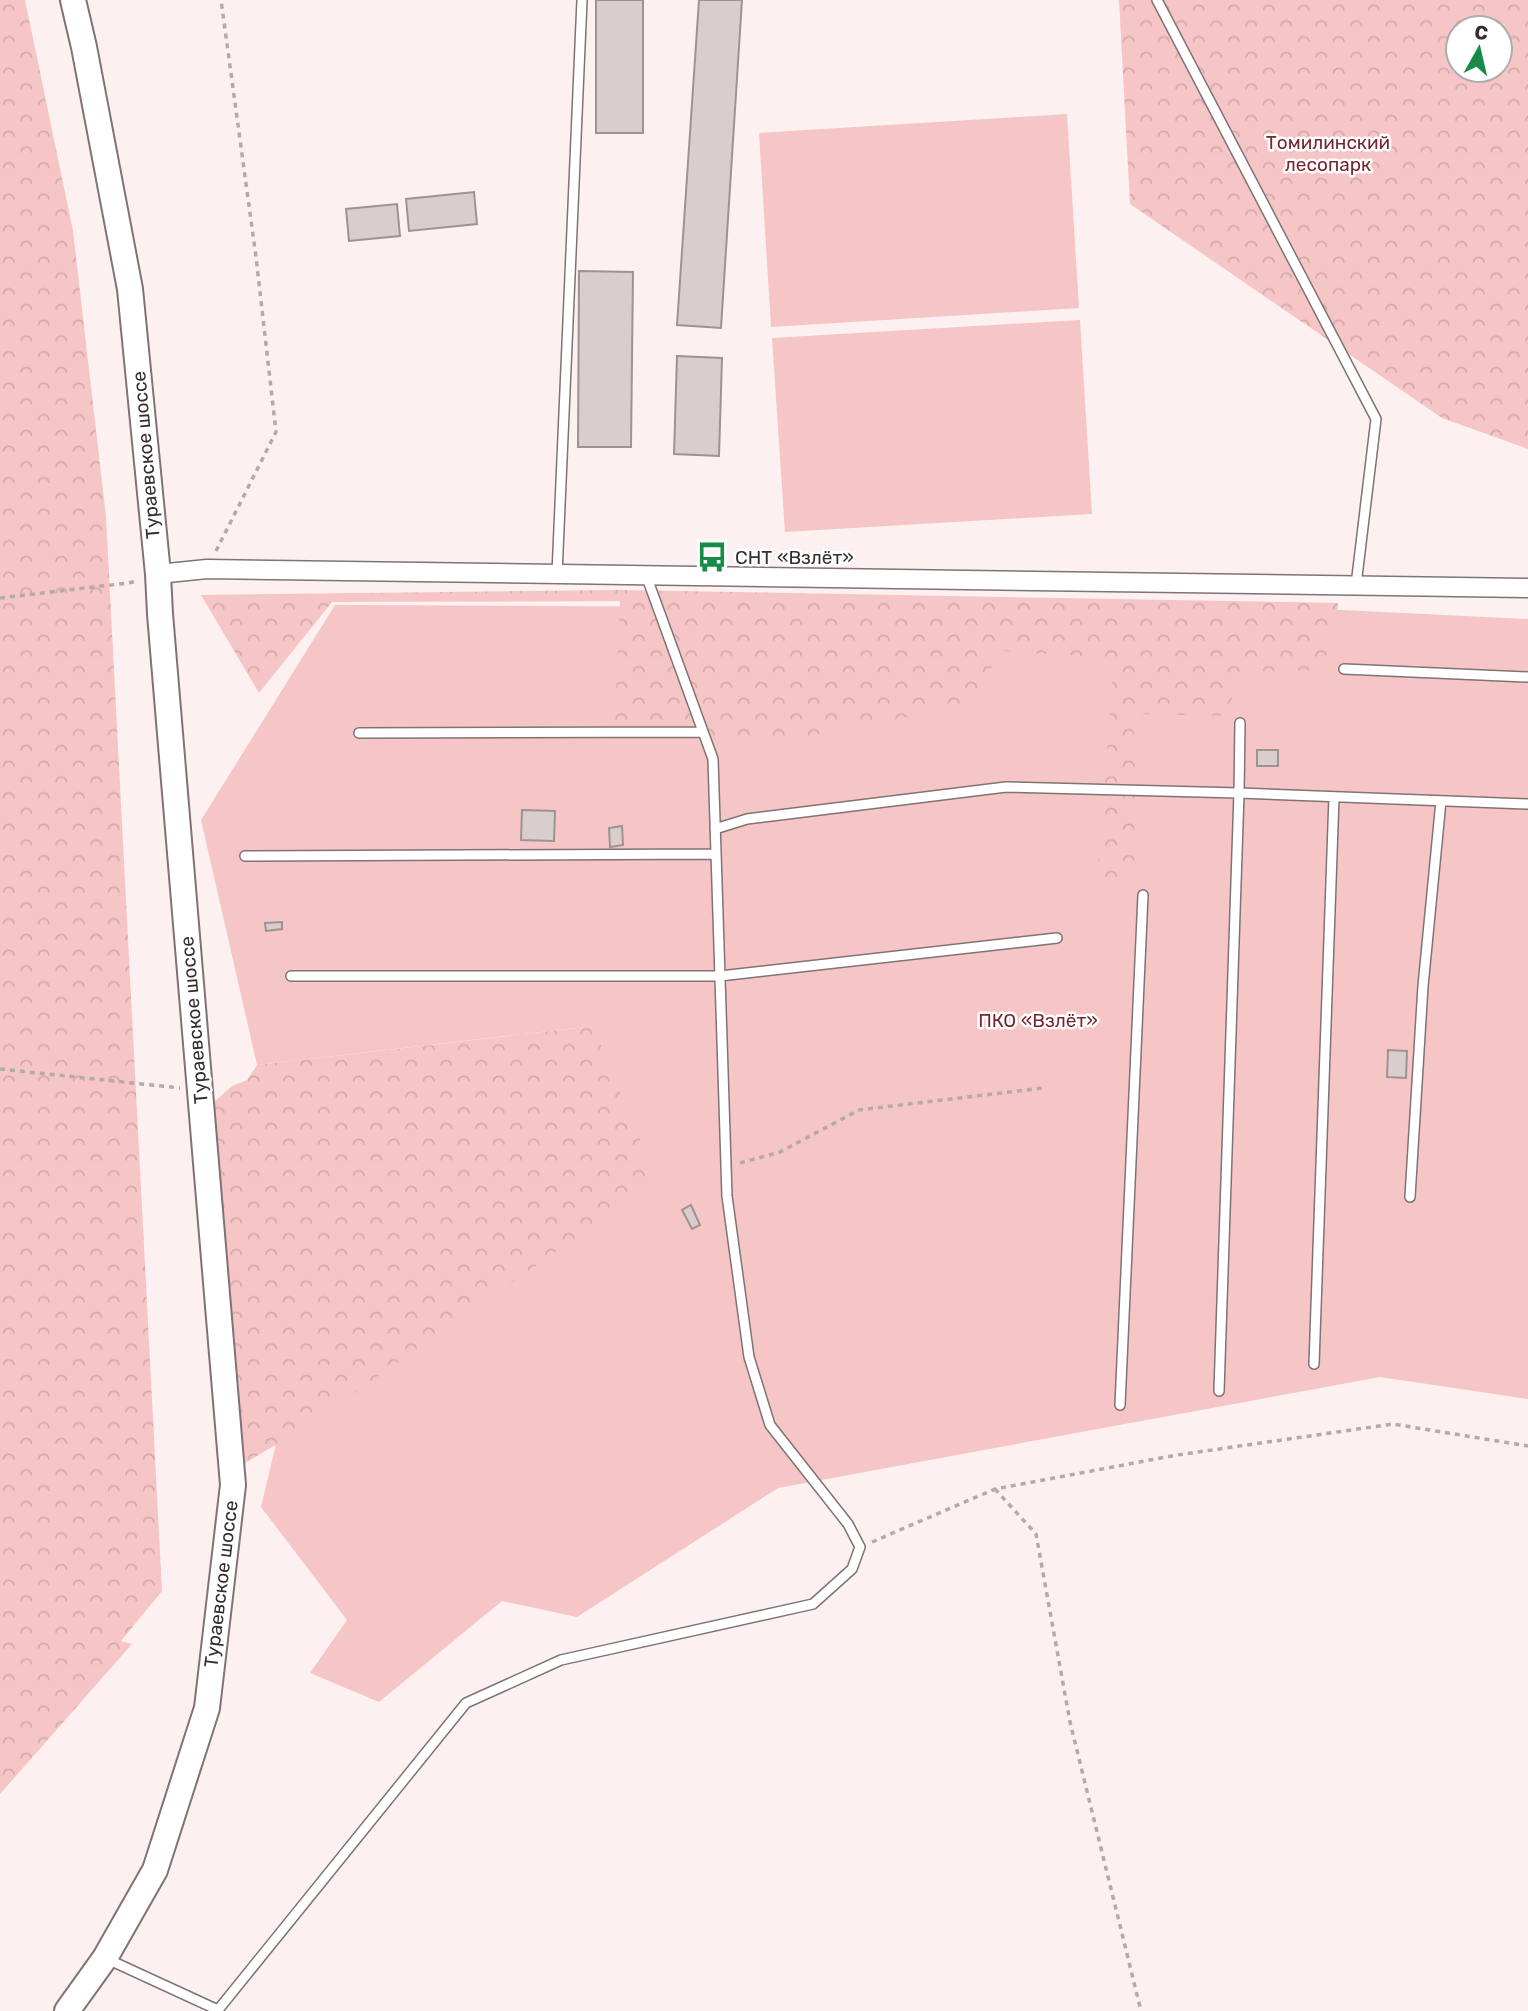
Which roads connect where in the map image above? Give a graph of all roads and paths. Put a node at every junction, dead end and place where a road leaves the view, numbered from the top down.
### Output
1 (73, 0) edge
2 (221, 0) edge
3 (582, 0) edge
4 (1157, 0) edge
5 (207, 569) junction
6 (158, 574) junction
7 (557, 574) junction
8 (646, 575) junction
9 (1356, 585) junction
10 (1528, 588) edge
11 (0, 598) edge
12 (1344, 669) dead end
13 (1528, 677) edge
14 (1240, 723) dead end
15 (703, 732) junction
16 (359, 733) dead end
17 (1239, 793) junction
18 (1334, 797) junction
19 (1440, 801) junction
20 (1528, 804) edge
21 (715, 829) junction
22 (716, 854) junction
23 (245, 856) dead end
24 (1143, 895) dead end
25 (1057, 938) dead end
26 (291, 976) dead end
27 (720, 976) junction
28 (0, 1069) edge
29 (1043, 1088) dead end
30 (200, 1091) junction
31 (726, 1168) junction
32 (1410, 1197) dead end
33 (1314, 1364) dead end
34 (1219, 1391) dead end
35 (1120, 1405) dead end
36 (1528, 1446) edge
37 (995, 1489) junction
38 (860, 1547) junction
39 (105, 1958) junction
40 (67, 2011) edge
41 (1141, 2011) edge

1 - 6 main road, Тураевское шоссе
2 - 5 path
3 - 7 lane
4 - 9 lane
5 - 6 street
5 - 7 street
6 - 11 path
6 - 30 main road, Тураевское шоссе
7 - 8 street
8 - 9 street
8 - 15 lane
9 - 10 street
12 - 13 lane
14 - 17 lane
15 - 16 lane
15 - 21 lane
17 - 18 lane
17 - 21 lane
17 - 34 lane
18 - 19 lane
18 - 33 lane
19 - 20 lane
19 - 32 lane
21 - 22 lane
22 - 23 lane
22 - 27 lane
24 - 35 lane
25 - 27 lane
26 - 27 lane
27 - 31 lane
28 - 30 path
29 - 31 path
30 - 39 main road, Тураевское шоссе
31 - 38 lane
36 - 37 path
37 - 38 path
37 - 41 path
38 - 39 lane
39 - 40 main road, Тураевское шоссе

